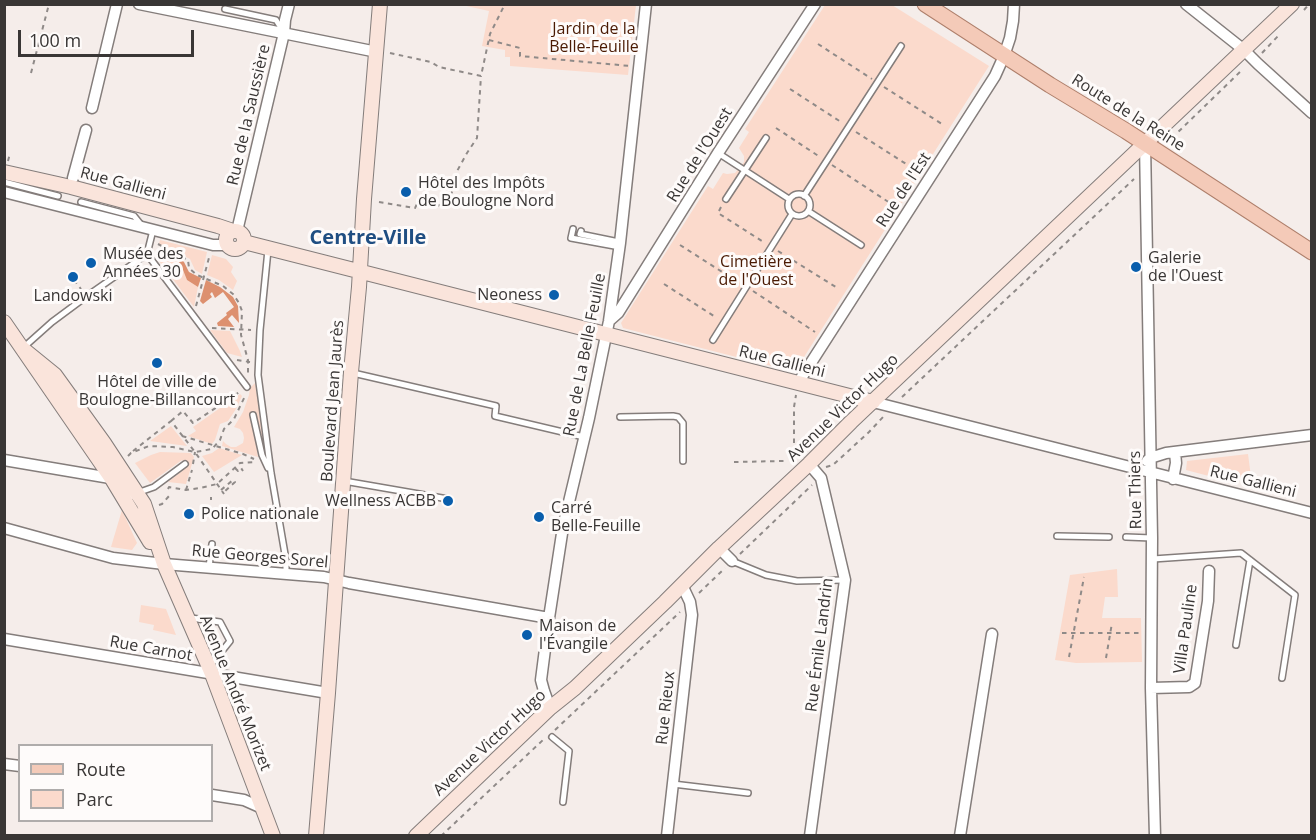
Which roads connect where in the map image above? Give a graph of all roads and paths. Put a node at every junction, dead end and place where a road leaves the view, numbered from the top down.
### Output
1 (49, 4) edge
2 (117, 4) edge
3 (139, 4) edge
4 (289, 4) edge
5 (380, 4) edge
6 (505, 4) edge
7 (646, 4) edge
8 (815, 4) edge
9 (925, 4) edge
10 (1014, 4) edge
11 (1186, 4) edge
12 (1310, 4) edge
13 (1297, 8) edge
14 (225, 9) dead end
15 (280, 20) junction
16 (284, 33) junction
17 (1280, 34) dead end
18 (489, 40) junction
19 (901, 46) dead end
20 (383, 52) junction
21 (1249, 54) junction
22 (1004, 56) junction
23 (631, 66) dead end
24 (31, 73) dead end
25 (481, 76) junction
26 (92, 108) dead end
27 (1311, 113) edge
28 (86, 130) dead end
29 (765, 138) dead end
30 (1145, 143) junction
31 (1174, 148) dead end
32 (10, 153) dead end
33 (718, 153) junction
34 (6, 167) edge
35 (745, 170) junction
36 (1139, 175) dead end
37 (73, 178) dead end
38 (4, 182) edge
39 (4, 192) edge
40 (58, 196) dead end
41 (804, 196) junction
42 (726, 199) dead end
43 (789, 199) junction
44 (81, 202) dead end
45 (378, 202) dead end
46 (808, 211) junction
47 (792, 214) junction
48 (573, 229) dead end
49 (581, 231) dead end
50 (149, 233) junction
51 (238, 235) junction
52 (228, 245) joint
53 (620, 245) junction
54 (861, 245) dead end
55 (268, 249) junction
56 (211, 251) dead end
57 (1311, 252) edge
58 (147, 254) junction
59 (360, 272) junction
60 (203, 277) junction
61 (74, 280) dead end
62 (664, 284) dead end
63 (87, 296) junction
64 (193, 315) junction
65 (4, 322) edge
66 (724, 322) junction
67 (203, 328) junction
68 (608, 328) junction
69 (241, 330) junction
70 (260, 330) junction
71 (712, 340) dead end
72 (23, 349) junction
73 (226, 358) junction
74 (248, 361) junction
75 (258, 363) junction
76 (351, 372) junction
77 (798, 383) junction
78 (248, 387) junction
79 (873, 402) junction
80 (891, 406) junction
81 (253, 415) dead end
82 (620, 417) dead end
83 (171, 421) junction
84 (1311, 435) edge
85 (182, 436) junction
86 (585, 437) junction
87 (216, 446) junction
88 (195, 452) junction
89 (794, 452) dead end
90 (1175, 452) junction
91 (130, 453) junction
92 (125, 458) dead end
93 (1150, 458) junction
94 (4, 460) edge
95 (683, 461) dead end
96 (783, 461) dead end
97 (734, 462) dead end
98 (185, 464) dead end
99 (235, 468) junction
100 (814, 469) junction
101 (243, 471) dead end
102 (1145, 472) junction
103 (271, 473) junction
104 (112, 478) junction
105 (1173, 479) junction
106 (128, 480) junction
107 (344, 481) junction
108 (217, 484) junction
109 (164, 491) dead end
110 (222, 492) dead end
111 (172, 495) dead end
112 (131, 496) junction
113 (448, 499) dead end
114 (156, 507) dead end
115 (1311, 513) edge
116 (4, 528) edge
117 (1058, 536) dead end
118 (1109, 537) dead end
119 (1126, 537) dead end
120 (1152, 538) junction
121 (212, 544) dead end
122 (719, 548) junction
123 (1152, 560) junction
124 (1250, 560) junction
125 (732, 561) junction
126 (164, 564) junction
127 (209, 567) junction
128 (1209, 571) dead end
129 (286, 573) junction
130 (1084, 577) dead end
131 (337, 580) junction
132 (845, 580) junction
133 (682, 585) junction
134 (690, 602) junction
135 (186, 618) junction
136 (549, 618) junction
137 (1112, 623) dead end
138 (1062, 633) dead end
139 (1073, 633) junction
140 (1110, 633) junction
141 (1152, 633) junction
142 (992, 634) dead end
143 (4, 639) edge
144 (1236, 645) dead end
145 (1069, 657) dead end
146 (1106, 658) dead end
147 (210, 671) junction
148 (1282, 678) dead end
149 (1151, 688) junction
150 (328, 693) junction
151 (550, 708) junction
152 (552, 737) dead end
153 (673, 784) junction
154 (748, 793) dead end
155 (213, 795) edge
156 (562, 802) dead end
157 (262, 807) junction
158 (273, 836) edge
159 (316, 836) edge
160 (416, 836) edge
161 (441, 836) edge
162 (667, 836) edge
163 (810, 836) edge
164 (960, 836) edge
165 (1155, 836) edge

1 - 24 path
2 - 26 street
3 - 16 street
4 - 15 street, Rue de la Saussière
5 - 20 street, Boulevard Jean Jaurès
6 - 18 path
7 - 53 street, Rue de La Belle Feuille
8 - 33 street, Rue de l'Ouest
9 - 22 main road, Route de la Reine
10 - 22 street, Rue de l'Est
11 - 21 street
12 - 13 path
13 - 21 street, Avenue Victor Hugo
14 - 15 lane
15 - 16 street, Rue de la Saussière
16 - 20 street
16 - 51 street, Rue de la Saussière
17 - 21 path
18 - 23 path
18 - 25 path
19 - 41 lane
20 - 25 path
20 - 59 street, Boulevard Jean Jaurès
21 - 27 street
21 - 30 street, Avenue Victor Hugo
21 - 31 path
22 - 30 main road, Route de la Reine
22 - 77 street, Rue de l'Est
25 - 45 path
28 - 37 street
29 - 35 lane
30 - 57 main road, Route de la Reine
30 - 79 street, Avenue Victor Hugo
30 - 93 street, Rue Thiers
32 - 34 path
33 - 35 lane
33 - 68 street, Rue de l'Ouest
34 - 51 street, Rue Gallieni
35 - 42 lane
35 - 43 lane
36 - 80 path, Avenue Victor Hugo
38 - 40 lane
39 - 50 street
41 - 43 lane
41 - 46 lane
43 - 47 lane
44 - 50 lane
46 - 47 lane
46 - 54 lane
47 - 66 lane
48 - 53 lane
49 - 53 lane
50 - 52 street
50 - 58 lane
50 - 60 path
51 - 52 street
51 - 55 street, Rue Gallieni
53 - 68 street, Rue de La Belle Feuille
55 - 59 street, Rue Gallieni
55 - 70 lane
56 - 60 path
58 - 63 lane
58 - 64 lane
59 - 68 street, Rue Gallieni
59 - 76 street, Boulevard Jean Jaurès
60 - 64 path
60 - 69 path
61 - 63 path
62 - 66 path
63 - 72 lane
64 - 67 lane
65 - 72 street, Avenue André Morizet
66 - 71 lane
67 - 69 path
67 - 73 lane
68 - 77 street, Rue Gallieni
68 - 86 street, Rue de La Belle Feuille
69 - 70 path
69 - 74 path
70 - 75 lane
72 - 104 street, Avenue André Morizet
72 - 106 street, Avenue André Morizet
73 - 74 path
73 - 78 lane
74 - 75 path
74 - 78 path
75 - 103 lane
76 - 86 lane
76 - 107 street, Boulevard Jean Jaurès
77 - 79 street, Rue Gallieni
77 - 89 path
78 - 83 path
78 - 87 path
79 - 80 street, Rue Gallieni
79 - 100 street, Avenue Victor Hugo
80 - 100 path, Avenue Victor Hugo
80 - 102 street, Rue Gallieni
81 - 103 lane
82 - 95 lane
83 - 85 path
83 - 91 path
84 - 90 street
85 - 87 path
85 - 88 path
86 - 136 street, Rue de La Belle Feuille
87 - 88 path
87 - 99 path
88 - 91 path
88 - 108 path
90 - 93 street
90 - 105 street
91 - 92 path
93 - 102 street
94 - 104 street
96 - 97 path
98 - 112 lane
99 - 101 path
99 - 108 path
100 - 122 street, Avenue Victor Hugo
100 - 125 path, Avenue Victor Hugo
100 - 132 street, Rue Émile Landrin
102 - 105 street, Rue Gallieni
102 - 120 street, Rue Thiers
103 - 129 lane
104 - 106 street
104 - 112 street, Avenue André Morizet
105 - 115 street, Rue Gallieni
106 - 112 street, Avenue André Morizet
107 - 113 lane
107 - 131 street, Boulevard Jean Jaurès
108 - 109 path
108 - 110 path
111 - 114 path
112 - 126 street, Avenue André Morizet
116 - 126 street, Rue Georges Sorel
117 - 118 lane
119 - 120 lane
120 - 123 street, Rue Thiers
121 - 127 lane
122 - 125 street
122 - 133 street, Avenue Victor Hugo
123 - 124 lane
123 - 141 street, Rue Thiers
124 - 144 lane
124 - 148 lane
125 - 132 lane
125 - 134 path, Avenue Victor Hugo
126 - 127 street, Rue Georges Sorel
126 - 135 street, Avenue André Morizet
127 - 129 street, Rue Georges Sorel
128 - 149 street, Villa Pauline
129 - 131 street, Rue Georges Sorel
130 - 139 path
131 - 136 street, Rue Georges Sorel
131 - 150 street, Boulevard Jean Jaurès
132 - 163 street, Rue Émile Landrin
133 - 134 street, Rue Rieux
133 - 151 street, Avenue Victor Hugo
134 - 153 street, Rue Rieux
134 - 161 path, Avenue Victor Hugo
135 - 147 street, Avenue André Morizet
135 - 147 lane
136 - 151 street, Rue de La Belle Feuille
137 - 140 path
138 - 139 path
139 - 140 path
139 - 145 path
140 - 141 path
140 - 146 path
141 - 149 street, Rue Thiers
142 - 164 street
143 - 147 street, Rue Carnot
147 - 150 street, Rue Carnot
147 - 157 street, Avenue André Morizet
149 - 165 street, Rue Thiers
150 - 159 street, Boulevard Jean Jaurès
151 - 160 street, Avenue Victor Hugo
152 - 156 lane
153 - 154 lane
153 - 162 street, Rue Rieux
155 - 157 street
157 - 158 street, Avenue André Morizet

